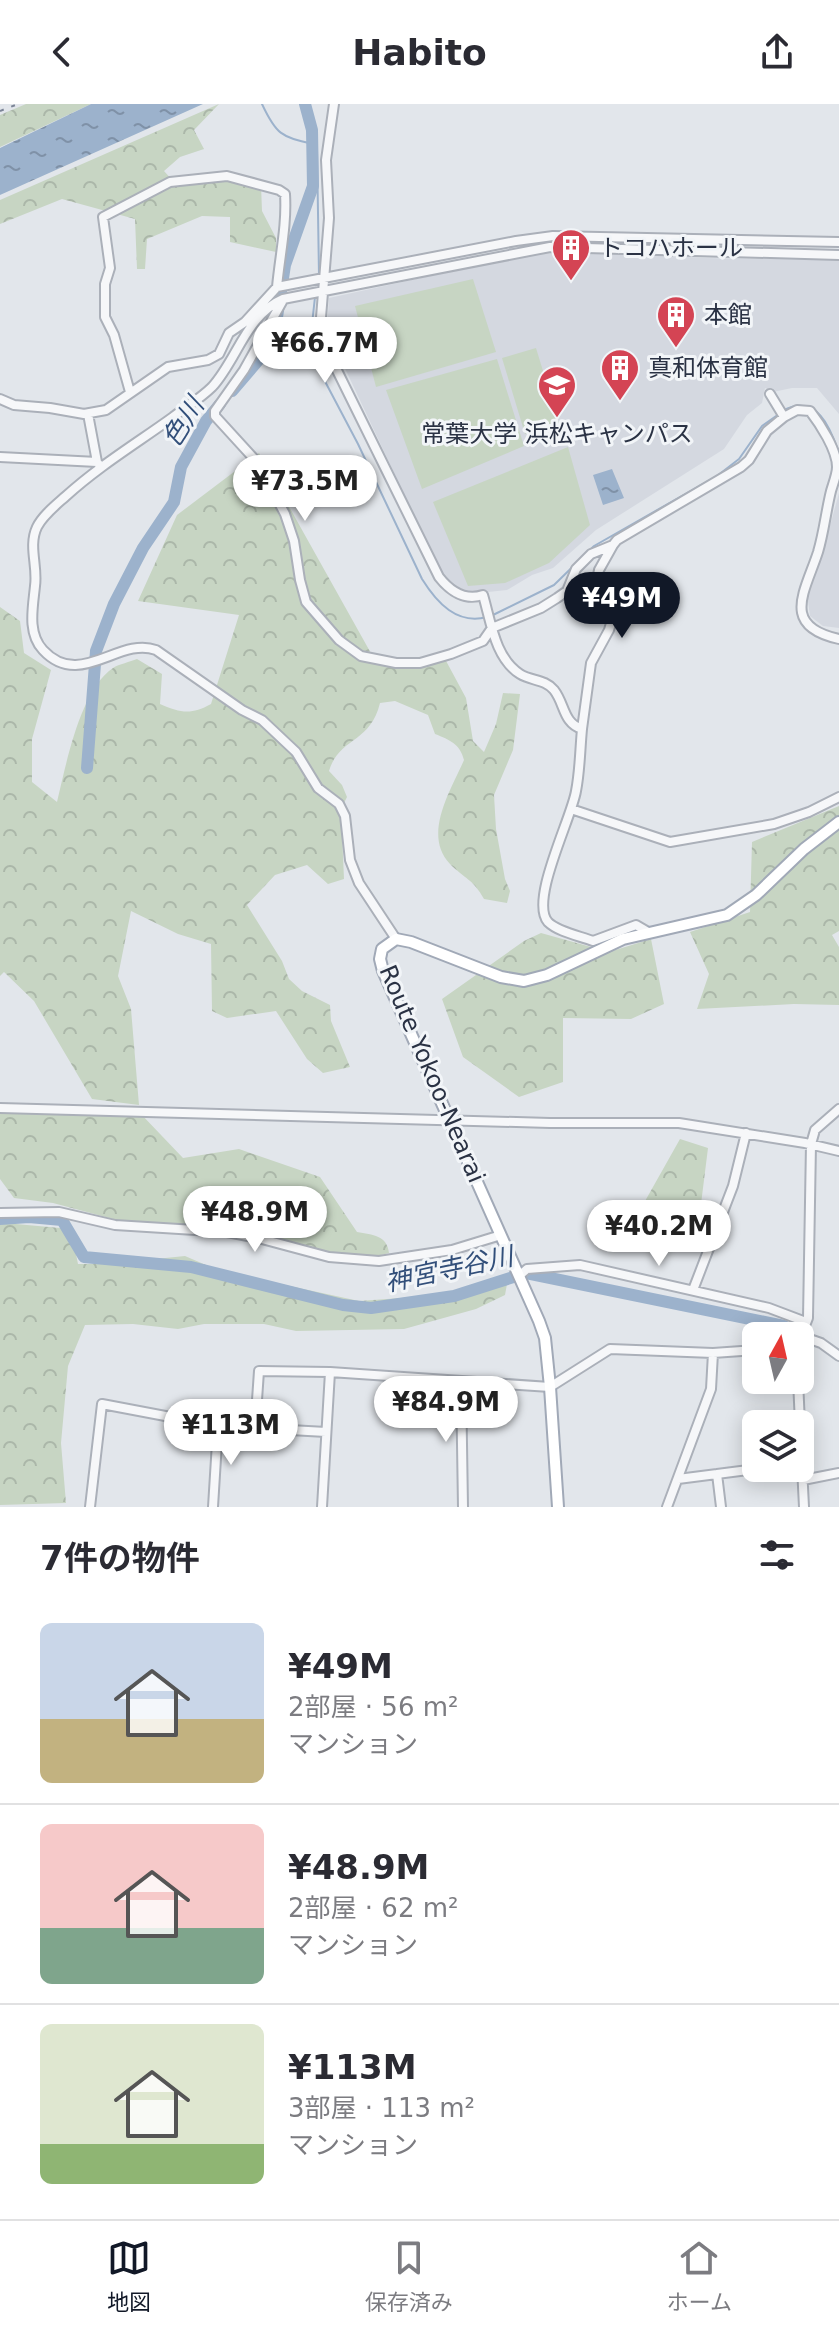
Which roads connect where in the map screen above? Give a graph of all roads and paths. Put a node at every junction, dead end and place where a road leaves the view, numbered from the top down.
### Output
1 (334, 104) edge
2 (839, 242) edge
3 (839, 255) edge
4 (324, 278) junction
5 (277, 287) junction
6 (323, 291) junction
7 (283, 299) junction
8 (130, 392) junction
9 (770, 394) dead end
10 (0, 399) edge
11 (88, 414) junction
12 (783, 416) junction
13 (0, 457) edge
14 (99, 464) junction
15 (836, 487) edge
16 (613, 545) junction
17 (491, 624) junction
18 (839, 639) edge
19 (582, 729) junction
20 (839, 797) edge
21 (571, 809) junction
22 (839, 822) edge
23 (648, 932) junction
24 (396, 939) junction
25 (0, 1108) edge
26 (839, 1109) edge
27 (451, 1119) junction
28 (746, 1133) junction
29 (811, 1144) junction
30 (839, 1151) edge
31 (0, 1213) edge
32 (501, 1235) junction
33 (519, 1276) junction
34 (693, 1290) junction
35 (806, 1322) joint
36 (814, 1341) edge
37 (742, 1351) edge
38 (713, 1353) junction
39 (839, 1356) edge
40 (330, 1372) junction
41 (461, 1381) junction
42 (550, 1387) junction
43 (218, 1426) junction
44 (255, 1429) junction
45 (326, 1432) junction
46 (742, 1471) edge
47 (839, 1473) edge
48 (717, 1474) junction
49 (814, 1478) edge
50 (678, 1479) junction
51 (803, 1482) edge
52 (90, 1507) edge
53 (213, 1507) edge
54 (322, 1507) edge
55 (463, 1507) edge
56 (558, 1507) edge
57 (667, 1507) edge
58 (721, 1507) edge
59 (804, 1507) edge

1 - 4 street
2 - 4 street
3 - 6 street
4 - 5 street
4 - 6 street
5 - 8 street
5 - 8 street
6 - 7 street
6 - 17 street
7 - 14 street
7 - 17 street
8 - 11 street
9 - 12 street
10 - 11 street
11 - 14 street
12 - 15 street
12 - 16 street
13 - 14 street
14 - 24 street
15 - 18 street
16 - 17 street
16 - 19 street
17 - 19 street
19 - 21 street
20 - 21 street
21 - 23 street
22 - 23 main road, Route Yokoo-Nearai
23 - 24 main road, Route Yokoo-Nearai
24 - 27 main road, Route Yokoo-Nearai
25 - 27 street
26 - 29 street
27 - 28 street
27 - 32 main road, Route Yokoo-Nearai
28 - 29 street
28 - 34 street
29 - 30 street
29 - 35 street
31 - 32 street
32 - 33 main road, Route Yokoo-Nearai
33 - 34 street
33 - 42 main road, Route Yokoo-Nearai
34 - 35 street
36 - 39 street
37 - 38 street
38 - 42 street
38 - 50 street
40 - 41 street
40 - 44 street
40 - 45 street
41 - 42 street
41 - 55 street
42 - 56 main road, Route Yokoo-Nearai
43 - 44 street
43 - 52 street
43 - 53 street
44 - 45 street
45 - 54 street
46 - 48 street
47 - 49 street
48 - 50 street
48 - 58 street
50 - 57 street
51 - 59 street

